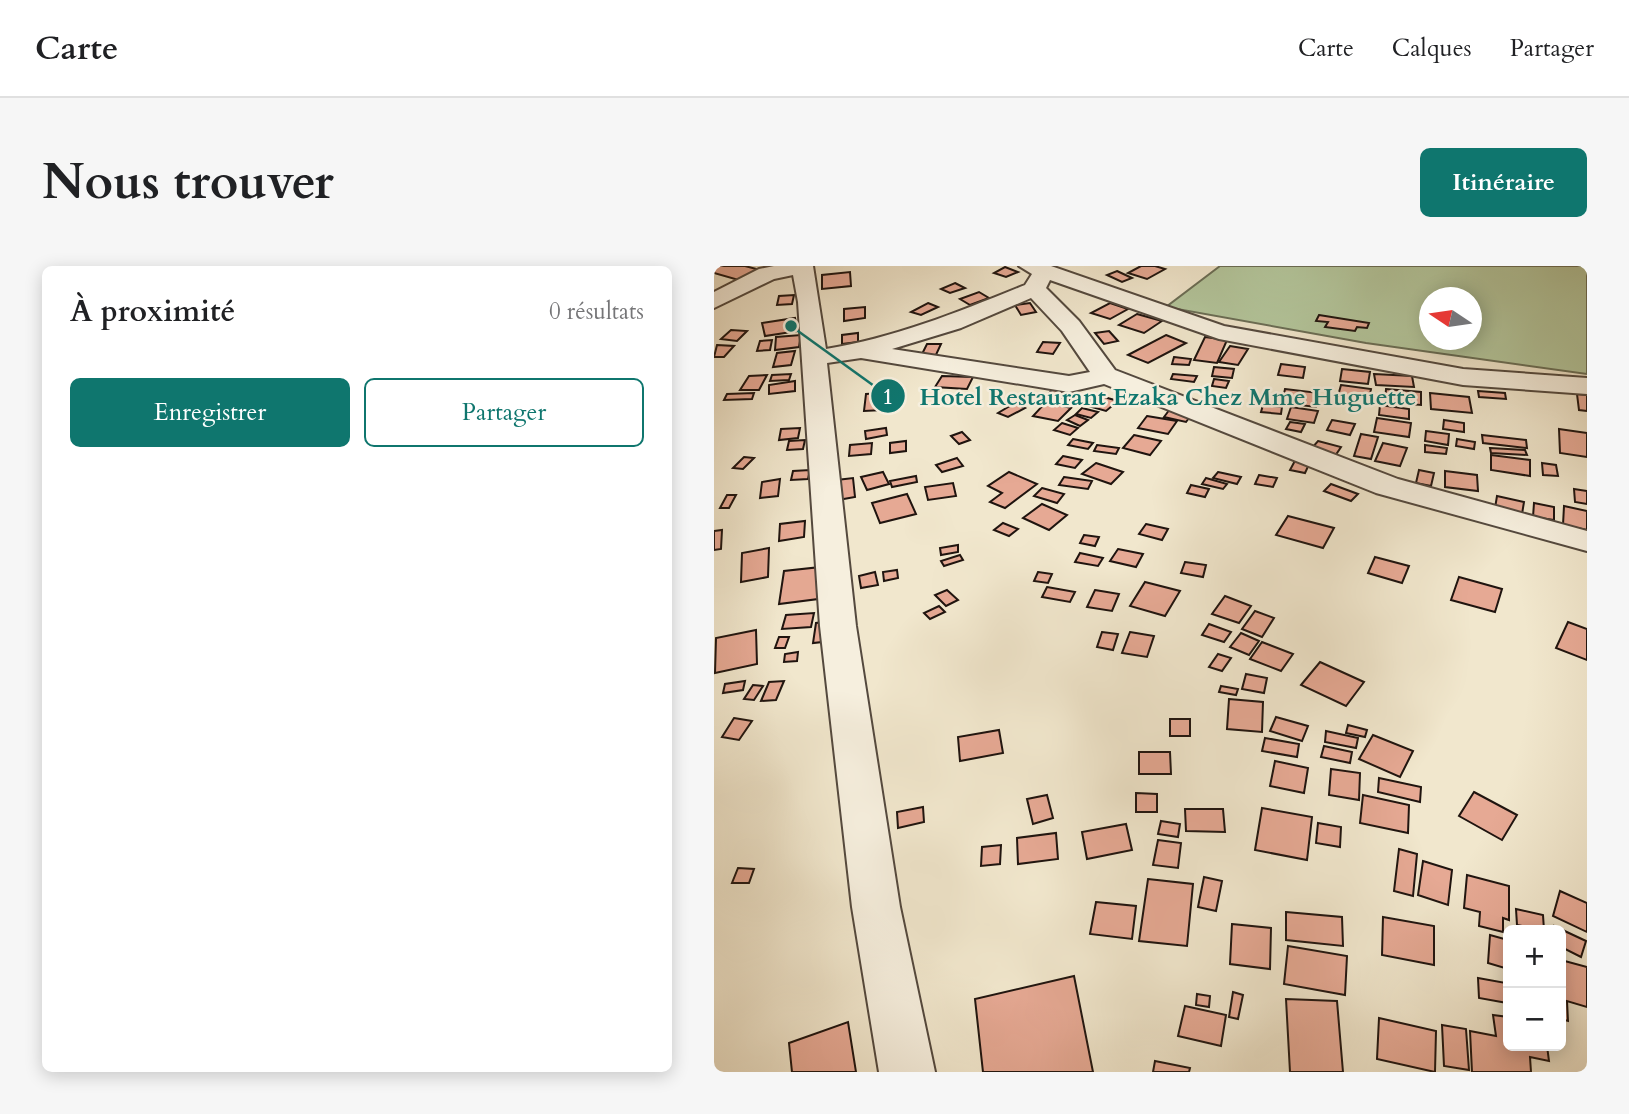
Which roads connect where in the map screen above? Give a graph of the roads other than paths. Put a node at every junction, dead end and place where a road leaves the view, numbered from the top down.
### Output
1 (802, 266) edge
2 (1036, 276) edge
3 (717, 299) edge
4 (858, 351) junction
5 (813, 358) junction
6 (1106, 376) junction
7 (1587, 386) edge
8 (1587, 541) edge
9 (907, 1072) edge

1 - 3 street
1 - 5 street
2 - 4 street
2 - 6 street
2 - 7 street
4 - 5 street
4 - 6 street
5 - 9 street
6 - 8 street

